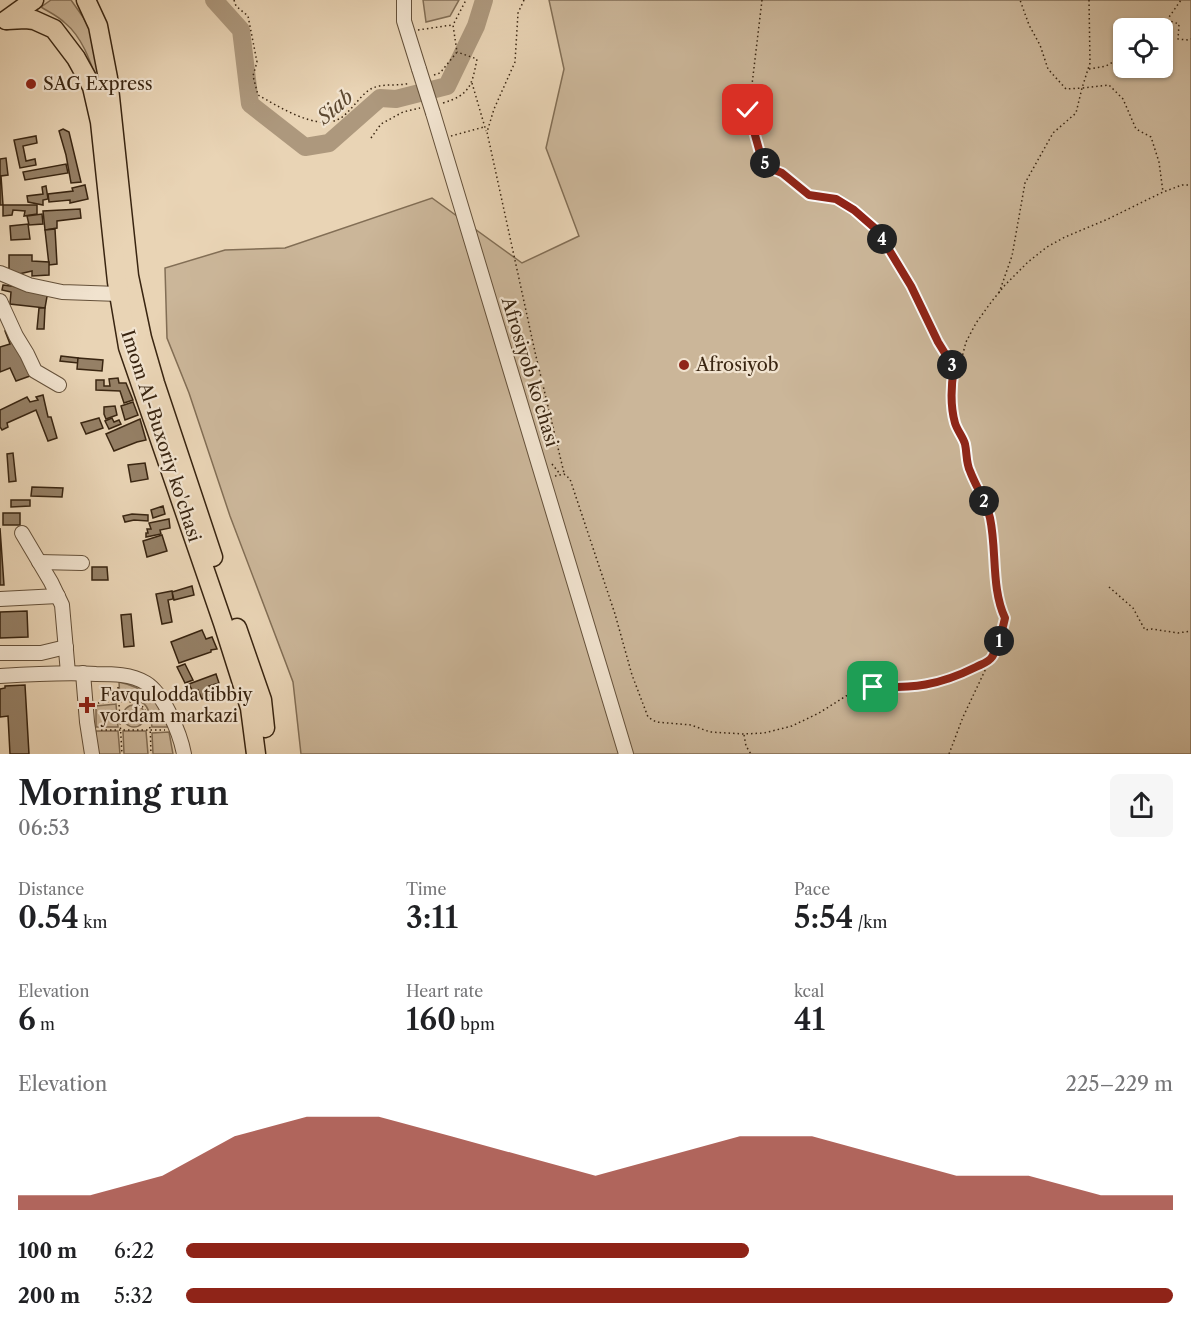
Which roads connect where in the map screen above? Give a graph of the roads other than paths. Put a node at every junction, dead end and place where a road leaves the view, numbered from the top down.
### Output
1 (34, 0) edge
2 (86, 0) edge
3 (404, 0) edge
4 (4, 22) edge
5 (0, 273) edge
6 (119, 294) junction
7 (0, 301) edge
8 (148, 385) junction
9 (59, 386) dead end
10 (22, 533) dead end
11 (39, 562) junction
12 (82, 562) dead end
13 (58, 596) junction
14 (0, 599) edge
15 (66, 647) junction
16 (0, 652) edge
17 (68, 673) junction
18 (83, 673) junction
19 (0, 676) edge
20 (92, 754) edge
21 (183, 754) edge
22 (256, 754) edge
23 (268, 754) edge
24 (626, 754) edge

1 - 4 main road
2 - 8 main road, Imom Al-Buxoriy ko'chasi
3 - 24 street, Afrosiyob ko'chasi, bridge
4 - 6 main road, Imom Al-Buxoriy ko'chasi
5 - 6 street
6 - 8 main road, Imom Al-Buxoriy ko'chasi
7 - 9 street
8 - 22 main road, Imom Al-Buxoriy ko'chasi
8 - 23 main road, Imom Al-Buxoriy ko'chasi
10 - 11 street
11 - 12 street
11 - 13 street
13 - 14 street
13 - 15 street
15 - 16 street
15 - 17 street
17 - 18 street
17 - 19 street
18 - 20 street
18 - 21 street

